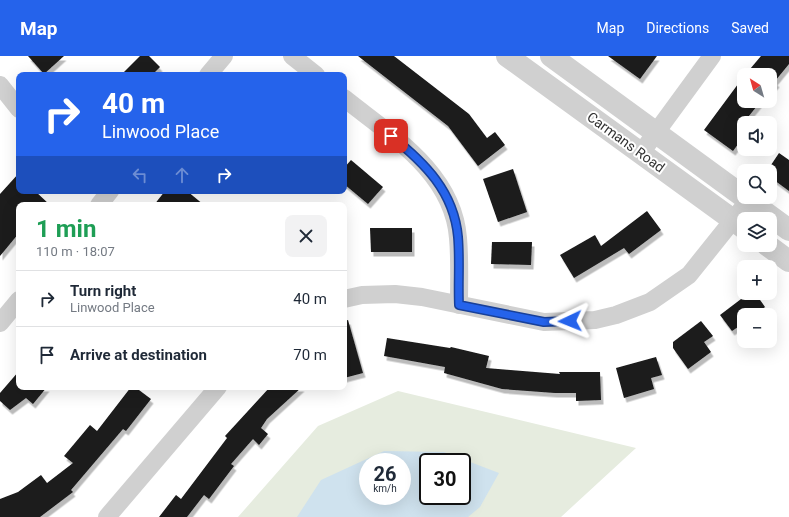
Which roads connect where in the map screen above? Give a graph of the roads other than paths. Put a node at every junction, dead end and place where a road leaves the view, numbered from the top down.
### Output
1 (224, 56) edge
2 (292, 56) edge
3 (507, 56) edge
4 (551, 56) edge
5 (712, 56) edge
6 (211, 72) edge
7 (312, 72) edge
8 (0, 84) edge
9 (347, 100) edge
10 (16, 104) edge
11 (656, 132) junction
12 (641, 153) junction
13 (737, 191) edge
14 (754, 204) edge
15 (737, 223) edge
16 (737, 225) edge
17 (789, 230) edge
18 (777, 252) edge
19 (789, 261) edge
20 (347, 298) edge
21 (16, 303) edge
22 (459, 305) junction
23 (0, 322) edge
24 (215, 390) edge
25 (108, 517) edge

1 - 6 street
2 - 7 street
3 - 12 street, Carmans Road
4 - 11 street, Carmans Road
5 - 11 street
8 - 10 street
9 - 22 street
11 - 12 street
11 - 13 street, Carmans Road
12 - 15 street, Carmans Road
14 - 17 street, Carmans Road
16 - 22 street
18 - 19 street
20 - 22 street
21 - 23 street
24 - 25 street

